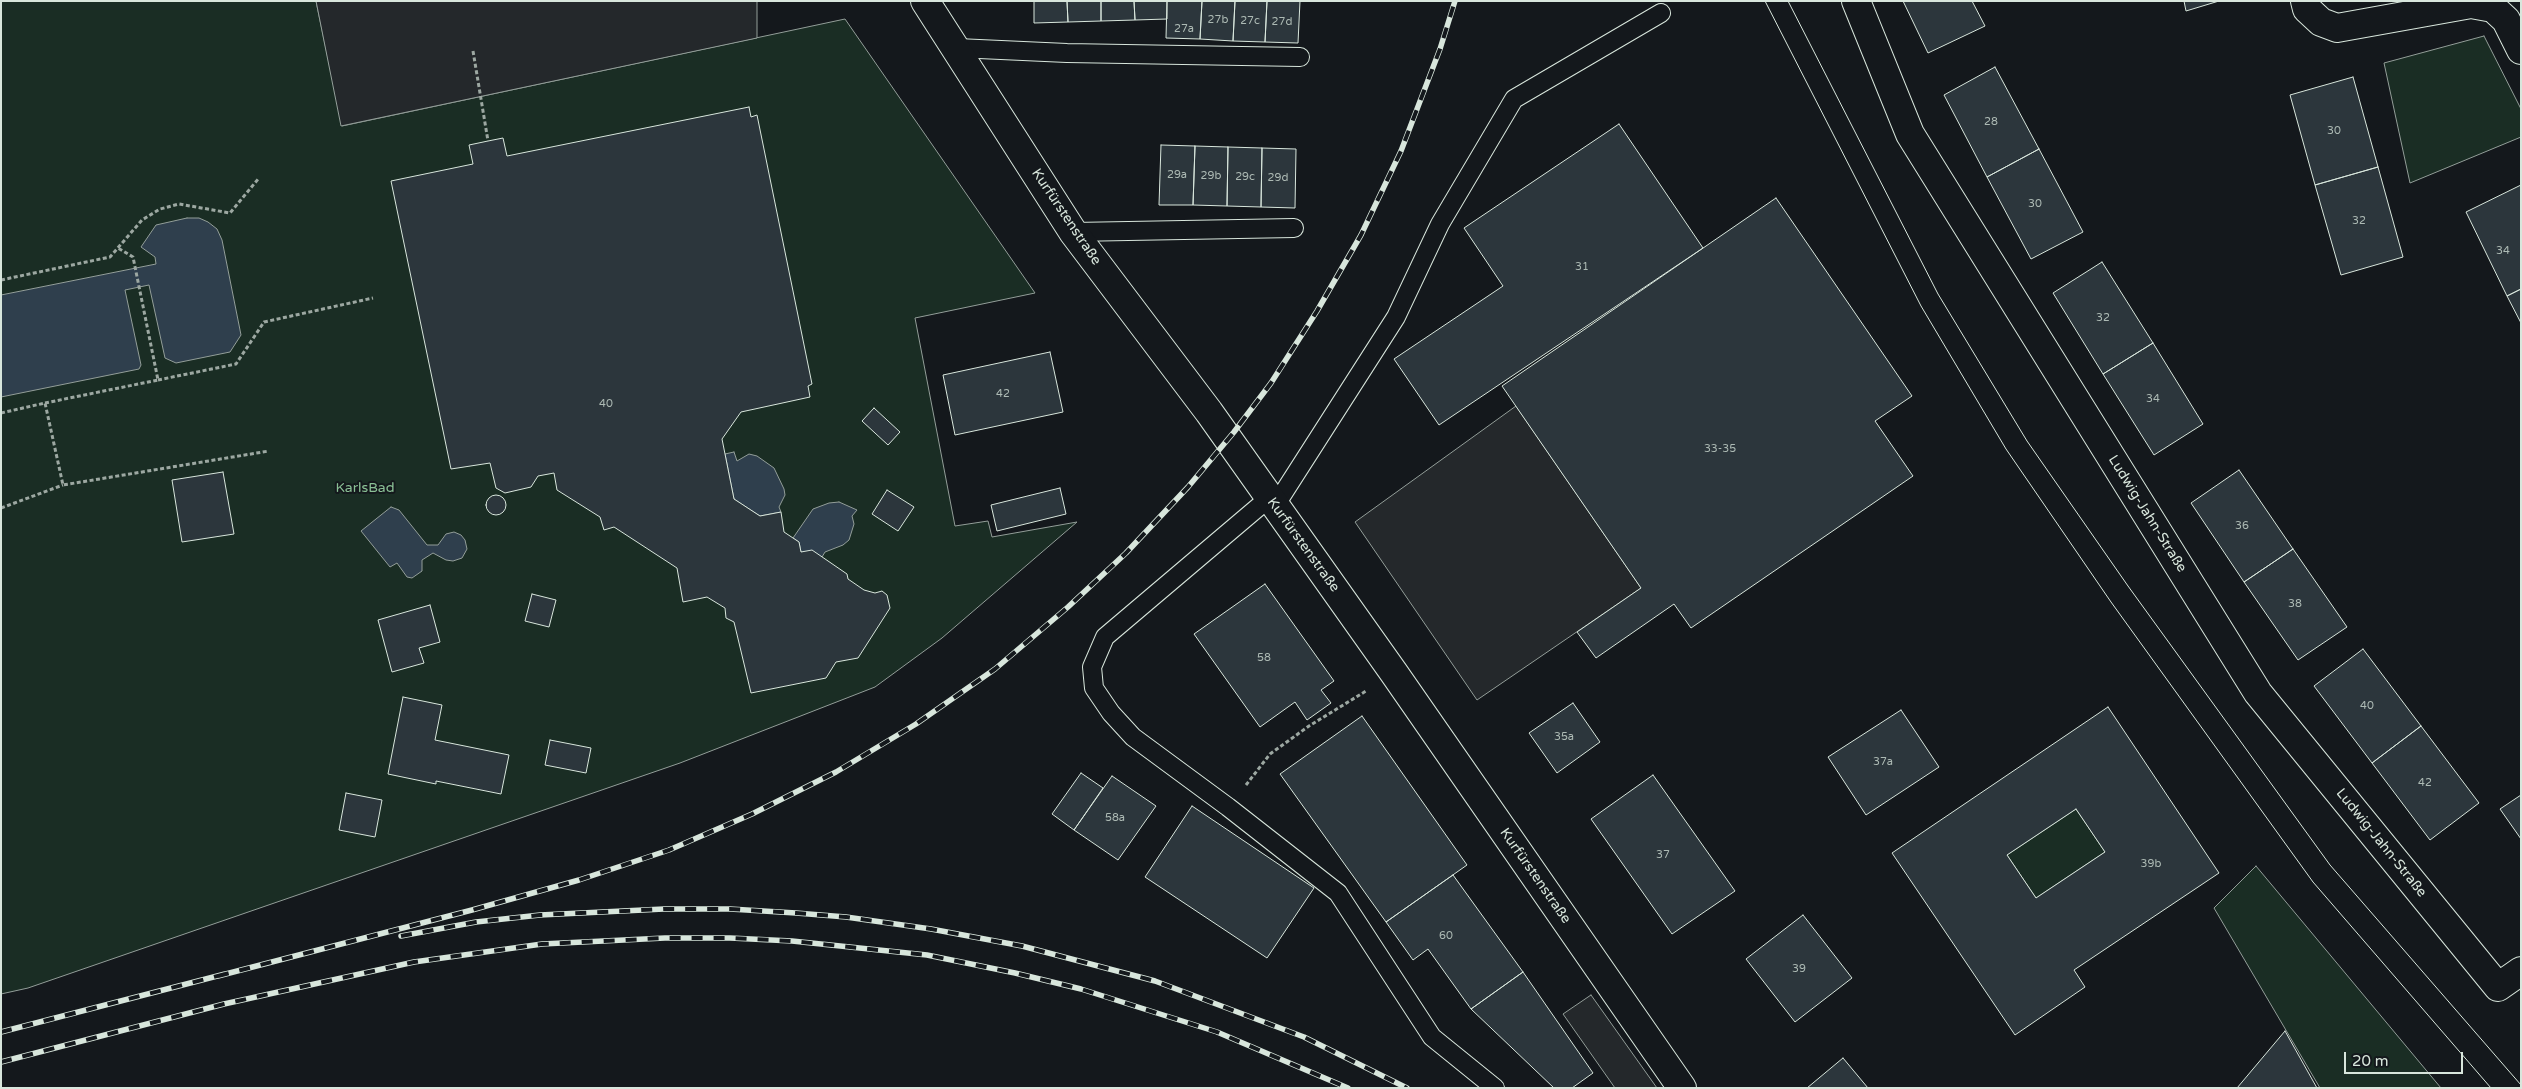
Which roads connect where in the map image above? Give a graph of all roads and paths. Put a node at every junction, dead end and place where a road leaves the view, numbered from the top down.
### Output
1 (925, 1) edge
2 (1856, 1) edge
3 (2305, 1) edge
4 (2493, 5) edge
5 (1661, 13) dead end
6 (956, 48) junction
7 (473, 50) dead end
8 (2521, 50) edge
9 (1300, 57) dead end
10 (488, 140) dead end
11 (259, 178) dead end
12 (1294, 228) dead end
13 (1073, 232) junction
14 (118, 248) junction
15 (1, 280) edge
16 (373, 298) dead end
17 (158, 380) junction
18 (45, 403) junction
19 (1, 413) edge
20 (269, 450) dead end
21 (63, 485) junction
22 (1272, 502) junction
23 (1, 508) edge
24 (1394, 673) junction
25 (1228, 807) junction
26 (2521, 971) edge
27 (1495, 1088) edge
28 (1682, 1088) edge

1 - 6 street, Kurfürstenstraße
2 - 26 street, Ludwig-Jahn-Straße
3 - 4 street
4 - 8 street
5 - 22 lane
6 - 9 lane
6 - 13 street, Kurfürstenstraße
7 - 10 path
11 - 14 path
12 - 13 lane
13 - 22 street, Kurfürstenstraße
14 - 15 path
14 - 17 path
16 - 17 path
17 - 18 path
18 - 19 path
18 - 21 path
20 - 21 path
21 - 23 path
22 - 24 street, Kurfürstenstraße
22 - 25 lane
24 - 25 path
24 - 28 street, Kurfürstenstraße
25 - 27 lane

